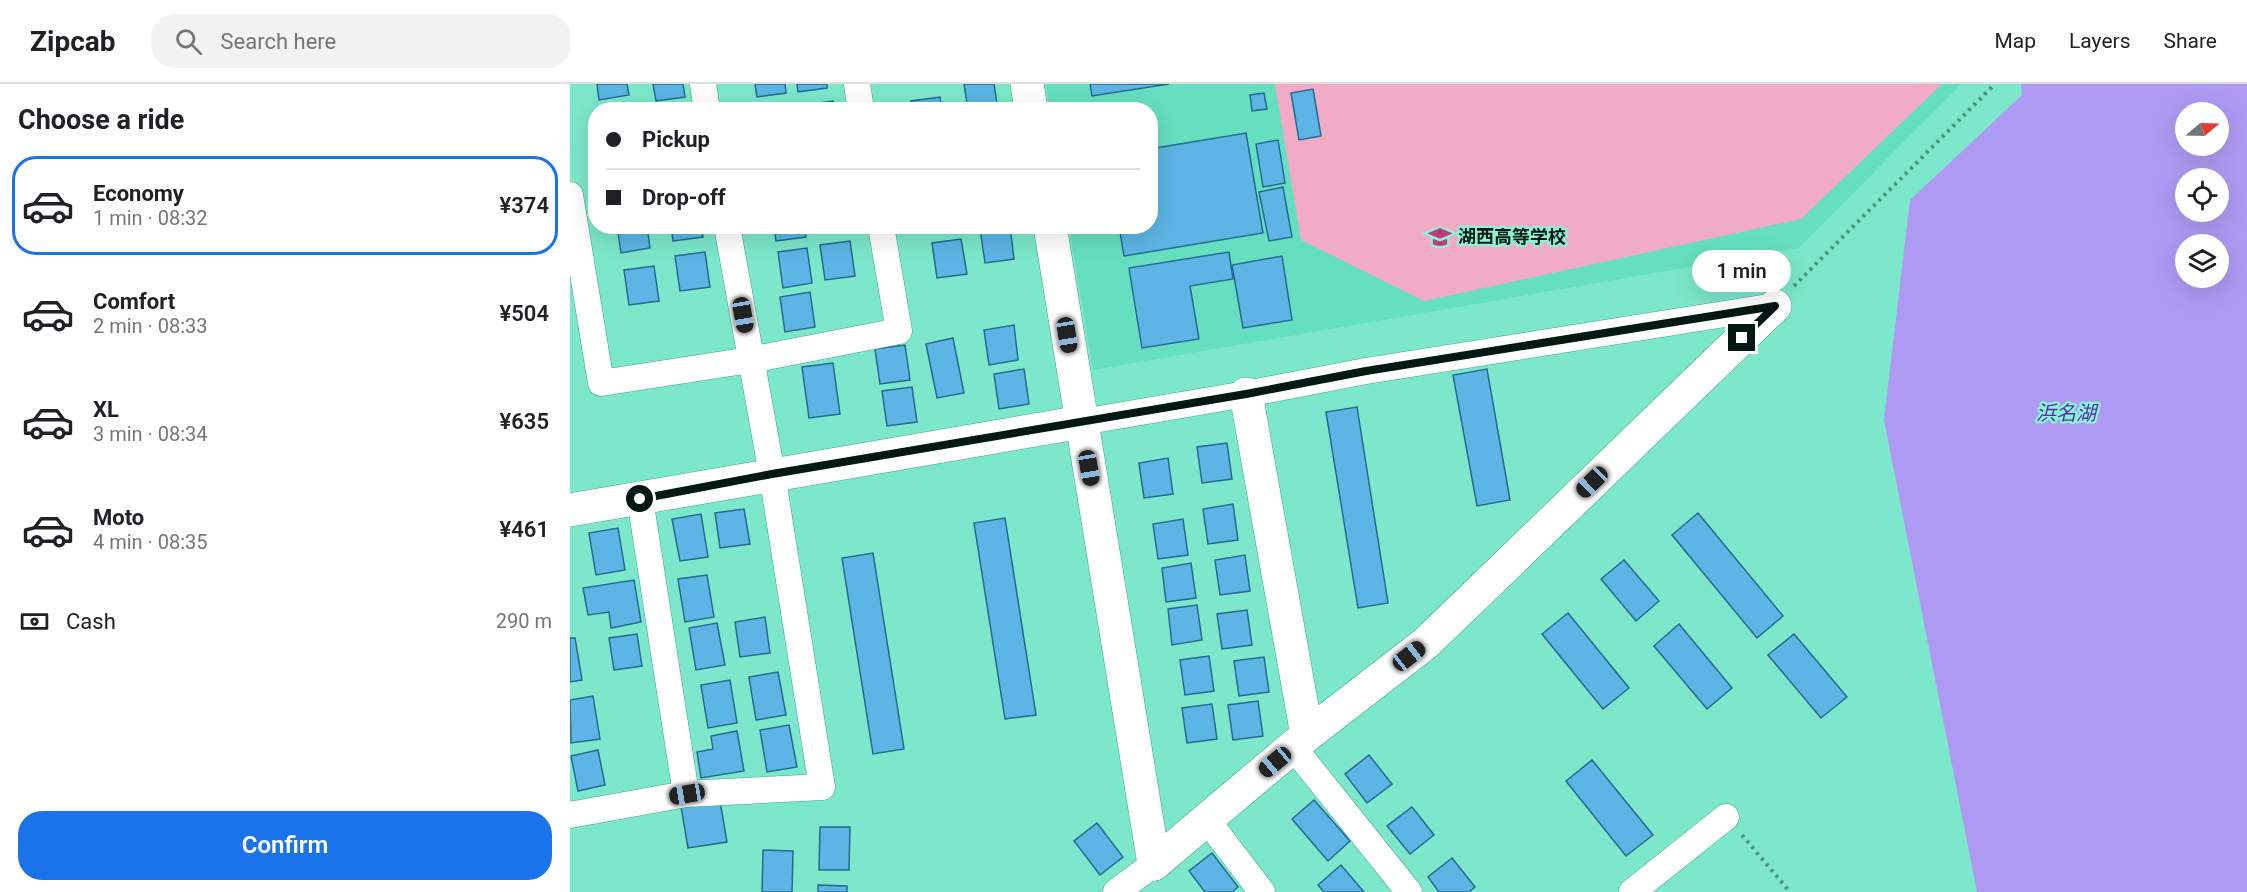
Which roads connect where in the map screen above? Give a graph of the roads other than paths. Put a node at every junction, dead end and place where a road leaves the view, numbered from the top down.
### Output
1 (703, 84) edge
2 (857, 84) edge
3 (1027, 84) edge
4 (706, 102) edge
5 (860, 102) edge
6 (1030, 102) edge
7 (570, 195) edge
8 (729, 234) edge
9 (882, 234) edge
10 (1051, 234) edge
11 (1775, 306) joint
12 (750, 360) junction
13 (1246, 394) junction
14 (1082, 422) junction
15 (772, 474) junction
16 (640, 499) junction
17 (570, 510) edge
18 (1300, 741) junction
19 (687, 794) junction
20 (570, 815) edge
21 (1726, 817) road end
22 (1207, 820) junction
23 (1154, 864) junction
24 (1116, 892) edge
25 (1262, 892) edge
26 (1409, 892) edge
27 (1632, 892) edge

1 - 4 street
2 - 5 street
3 - 6 street
7 - 12 street
8 - 12 street
9 - 12 street
10 - 14 street
11 - 13 street
11 - 18 street
12 - 15 street
13 - 14 street
13 - 18 street
14 - 15 street
14 - 23 street
15 - 16 street
15 - 19 street
16 - 17 street
16 - 19 street
18 - 22 street
18 - 26 street
19 - 20 street
21 - 27 street
22 - 23 street
22 - 25 street
23 - 24 street

